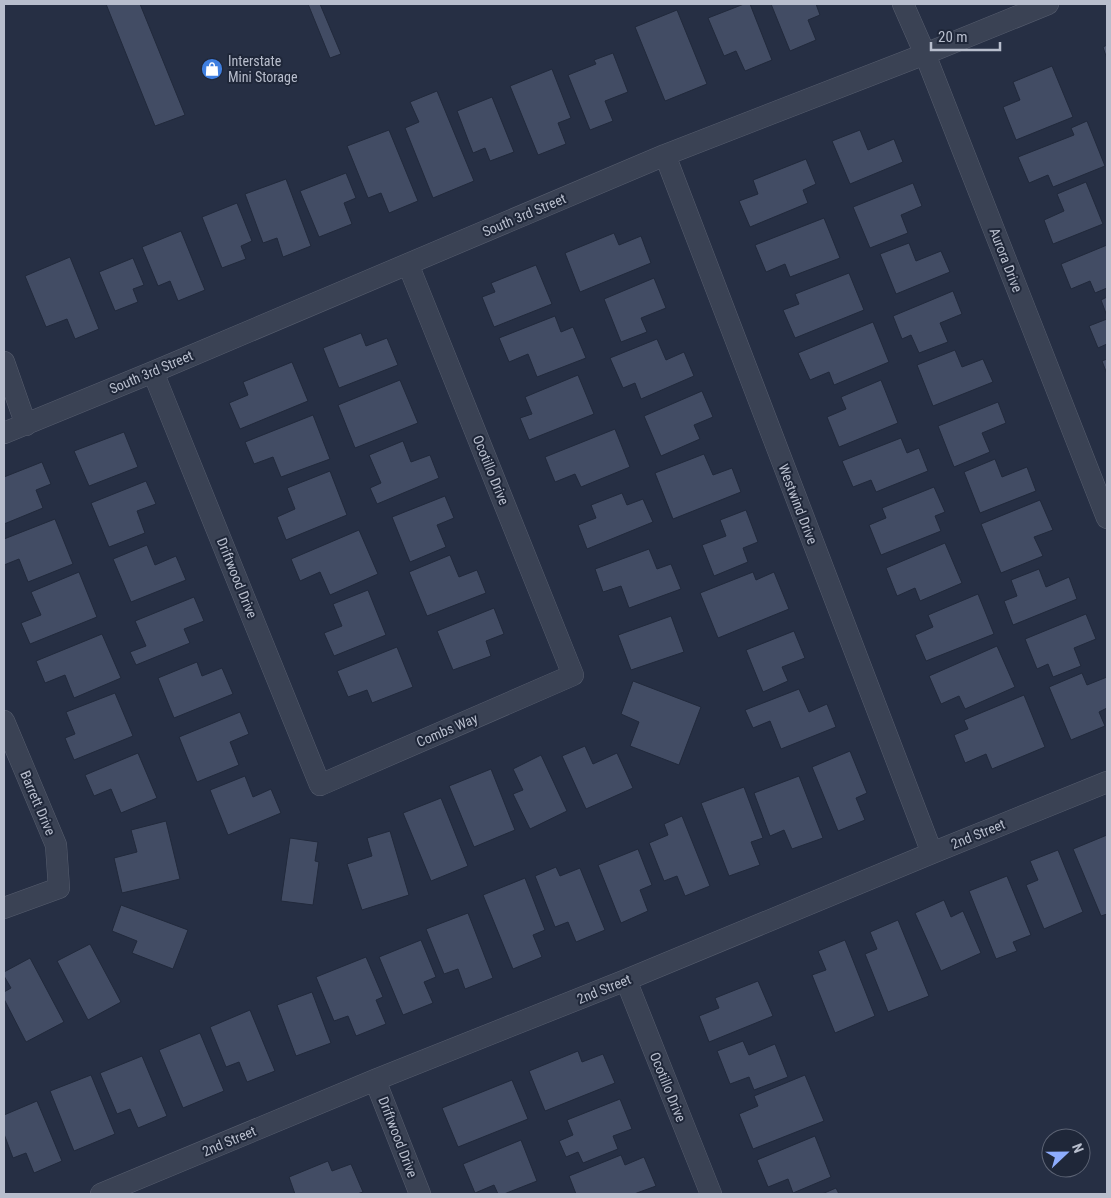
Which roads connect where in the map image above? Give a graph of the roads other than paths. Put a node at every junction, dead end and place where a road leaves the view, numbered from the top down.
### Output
1 (903, 4) edge
2 (1048, 4) edge
3 (925, 54) junction
4 (665, 155) junction
5 (408, 264) junction
6 (4, 362) edge
7 (154, 372) junction
8 (26, 425) junction
9 (4, 433) edge
10 (1107, 518) edge
11 (573, 675) joint
12 (4, 721) edge
13 (1107, 782) edge
14 (320, 785) joint
15 (932, 853) junction
16 (4, 908) edge
17 (626, 980) junction
18 (375, 1080) junction
19 (110, 1192) edge
20 (420, 1194) edge
21 (711, 1194) edge

1 - 3 street, Aurora Drive
2 - 3 street, South 3rd Street
3 - 4 street, South 3rd Street
3 - 10 street, Aurora Drive
4 - 5 street, South 3rd Street
4 - 15 street, Westwind Drive
5 - 7 street, South 3rd Street
5 - 11 street, Ocotillo Drive
6 - 8 street
7 - 8 street, South 3rd Street
7 - 14 street, Driftwood Drive
8 - 9 street, South 3rd Street
11 - 14 street, Combs Way
12 - 16 street, Barrett Drive
13 - 15 street, 2nd Street
15 - 17 street, 2nd Street
17 - 18 street, 2nd Street
17 - 21 street, Ocotillo Drive
18 - 19 street, 2nd Street
18 - 20 street, Driftwood Drive

